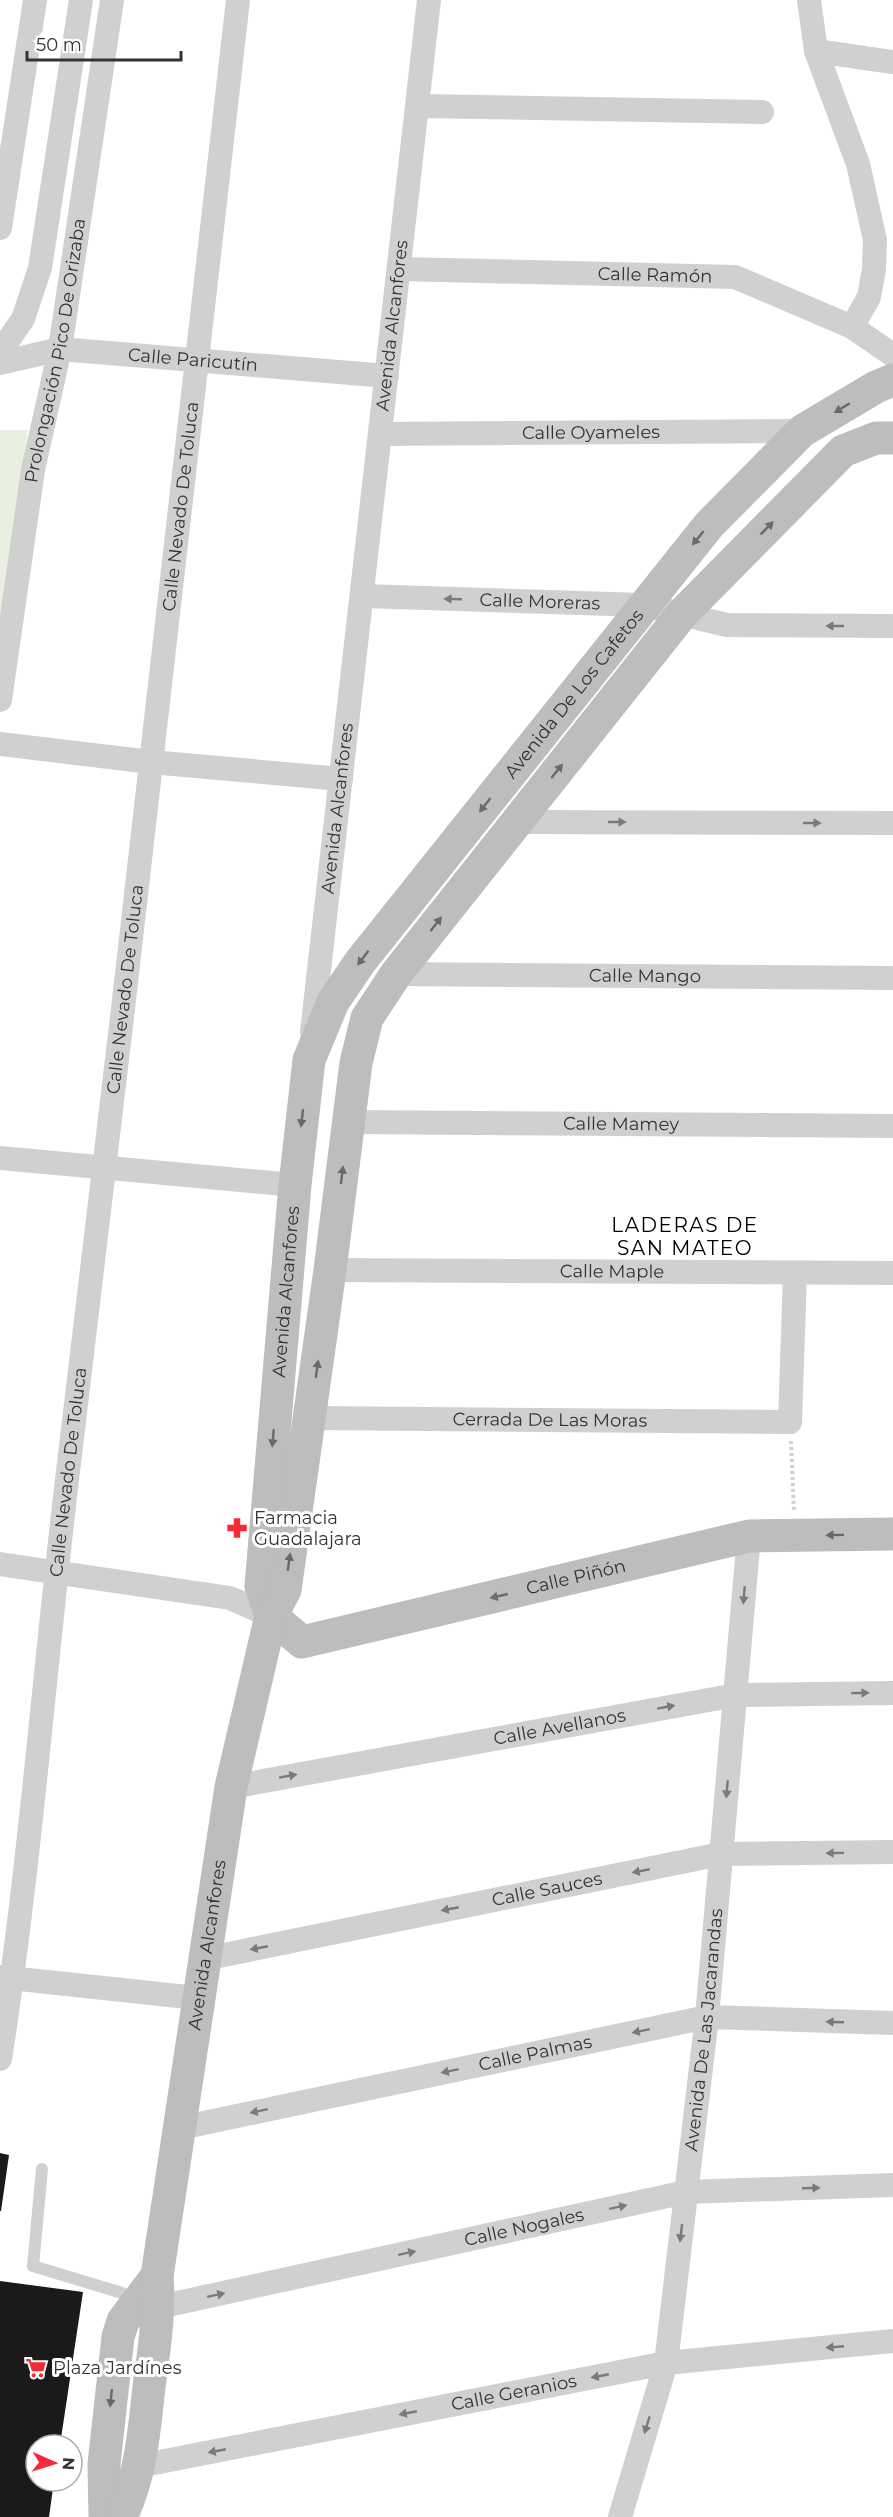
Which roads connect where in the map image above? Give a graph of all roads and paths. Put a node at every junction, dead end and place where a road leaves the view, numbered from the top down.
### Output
1 (35, 0) edge
2 (81, 0) edge
3 (112, 0) edge
4 (238, 0) edge
5 (429, 0) edge
6 (809, 0) edge
7 (816, 51) junction
8 (893, 62) edge
9 (418, 106) junction
10 (762, 112) dead end
11 (0, 228) edge
12 (884, 239) edge
13 (400, 269) junction
14 (852, 327) junction
15 (60, 349) junction
16 (0, 352) edge
17 (893, 355) edge
18 (197, 359) junction
19 (0, 363) edge
20 (387, 376) junction
21 (893, 380) edge
22 (802, 431) junction
23 (381, 434) junction
24 (884, 438) edge
25 (363, 596) junction
26 (644, 605) junction
27 (682, 614) junction
28 (893, 626) edge
29 (0, 700) edge
30 (0, 744) edge
31 (152, 762) junction
32 (341, 779) junction
33 (516, 822) junction
34 (893, 823) edge
35 (396, 974) junction
36 (893, 978) edge
37 (309, 1060) junction
38 (356, 1063) junction
39 (348, 1122) junction
40 (893, 1125) edge
41 (0, 1158) edge
42 (105, 1167) junction
43 (295, 1185) junction
44 (330, 1270) junction
45 (795, 1274) junction
46 (893, 1274) edge
47 (310, 1418) junction
48 (790, 1422) junction
49 (893, 1534) edge
50 (749, 1536) junction
51 (795, 1536) junction
52 (0, 1564) edge
53 (56, 1572) junction
54 (272, 1616) junction
55 (893, 1693) edge
56 (736, 1695) junction
57 (231, 1787) junction
58 (893, 1852) edge
59 (722, 1854) junction
60 (204, 1959) junction
61 (6, 1978) edge
62 (197, 1998) junction
63 (707, 2018) junction
64 (893, 2023) edge
65 (0, 2060) edge
66 (180, 2128) junction
67 (42, 2169) dead end
68 (893, 2185) edge
69 (686, 2192) junction
70 (151, 2295) junction
71 (893, 2341) edge
72 (666, 2363) junction
73 (139, 2466) junction
74 (105, 2517) edge
75 (121, 2517) edge
76 (620, 2517) edge

1 - 11 street
2 - 16 street, Prolongación Pico De Orizaba
3 - 15 street, Prolongación Pico De Orizaba
4 - 18 street, Calle Nevado De Toluca
5 - 9 street, Avenida Alcanfores
6 - 7 street
7 - 8 street
7 - 12 street
9 - 10 street
9 - 13 street, Avenida Alcanfores
12 - 14 street
13 - 14 street, Calle Ramón
13 - 20 street, Avenida Alcanfores
14 - 17 street, Calle Ramón
15 - 18 street, Calle Paricutín
15 - 19 street, Calle Paricutín
15 - 29 street, Prolongación Pico De Orizaba
18 - 20 street, Calle Paricutín
18 - 31 street, Calle Nevado De Toluca
20 - 23 street, Avenida Alcanfores
21 -> 22 street, Avenida De Los Cafetos
22 - 23 street, Calle Oyameles
22 -> 26 street, Avenida De Los Cafetos
23 - 25 street, Avenida Alcanfores
27 -> 24 street, Avenida De Los Cafetos
26 -> 25 street, Calle Moreras
25 - 32 street, Avenida Alcanfores
26 - 27 street, Calle Moreras
26 -> 37 street, Avenida De Los Cafetos
28 -> 27 street, Calle Moreras
33 -> 27 street, Avenida De Los Cafetos
30 - 31 street
31 - 32 street
31 - 42 street, Calle Nevado De Toluca
32 - 37 street, Avenida Alcanfores
33 -> 34 street
35 -> 33 street, Avenida De Los Cafetos
35 - 36 street, Calle Mango
35 - 38 street, Avenida De Los Cafetos
37 - 38 street
37 -> 43 street, Avenida Alcanfores
38 - 39 street, Avenida Alcanfores
39 - 40 street, Calle Mamey
44 -> 39 street, Avenida Alcanfores
41 - 42 street
42 - 43 street
42 - 53 street, Calle Nevado De Toluca
43 -> 54 street, Avenida Alcanfores
44 - 45 street, Calle Maple
47 -> 44 street, Avenida Alcanfores
45 - 46 street, Calle Maple
45 - 48 street
47 - 48 street, Cerrada De Las Moras
54 -> 47 street, Avenida Alcanfores
48 - 51 path
49 -> 51 street, Calle Piñón
50 - 51 street, Calle Piñón
50 -> 54 street, Calle Piñón
50 -> 56 street, Avenida De Las Jacarandas
52 - 53 street
53 - 54 street
53 - 61 street, Calle Nevado De Toluca
54 - 57 street, Avenida Alcanfores
56 -> 55 street, Calle Avellanos
57 -> 56 street, Calle Avellanos
56 -> 59 street, Avenida De Las Jacarandas
57 - 60 street, Avenida Alcanfores
58 -> 59 street, Calle Sauces
59 -> 60 street, Calle Sauces
59 - 63 street, Avenida De Las Jacarandas
60 - 62 street, Avenida Alcanfores
61 - 62 street
61 - 65 street, Calle Nevado De Toluca
62 - 66 street, Avenida Alcanfores
64 -> 63 street, Calle Palmas
63 -> 66 street, Calle Palmas
63 - 69 street, Avenida De Las Jacarandas
66 - 70 street, Avenida Alcanfores
67 - 70 lane
69 -> 68 street, Calle Nogales
70 -> 69 street, Calle Nogales
69 -> 72 street, Avenida De Las Jacarandas
70 - 73 street, Avenida Alcanfores
70 -> 74 street, Avenida Alcanfores
71 -> 72 street, Calle Geranios
72 -> 73 street, Calle Geranios
72 -> 76 street, Avenida De Las Jacarandas
73 - 75 street, Avenida Alcanfores

